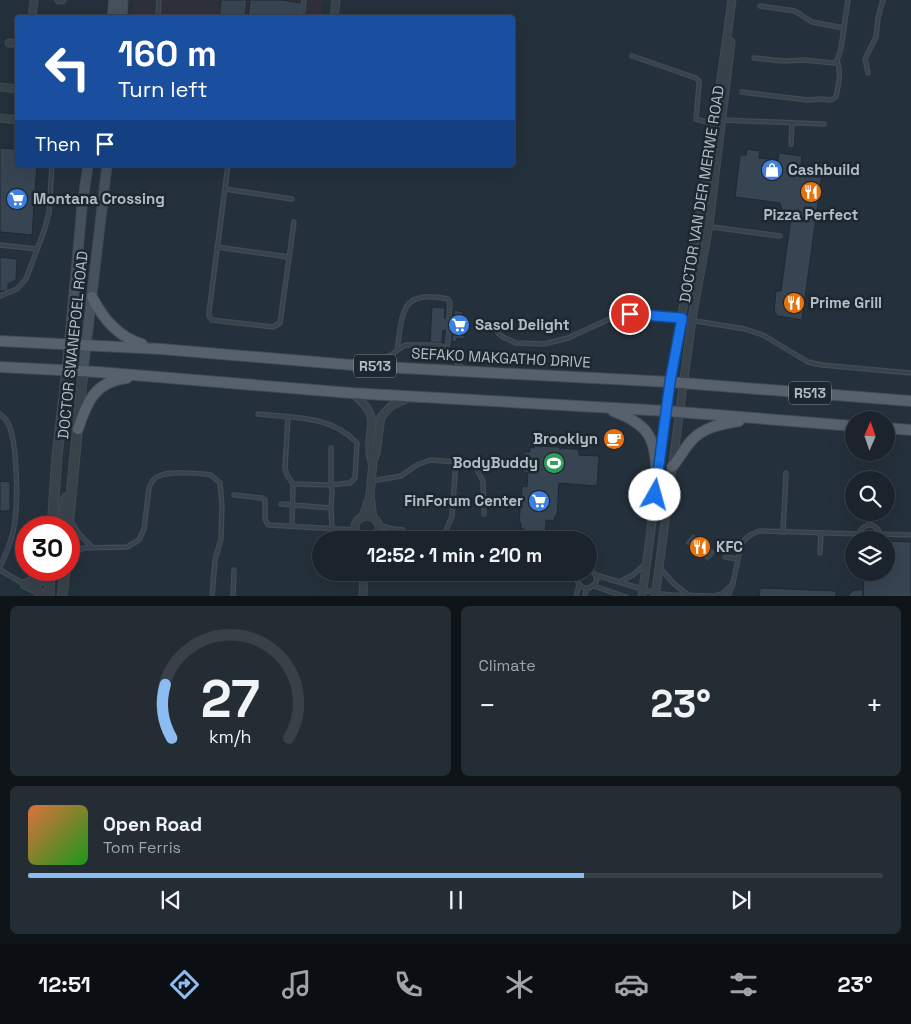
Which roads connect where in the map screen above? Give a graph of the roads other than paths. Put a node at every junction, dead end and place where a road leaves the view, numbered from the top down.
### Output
1 (34, 0) edge
2 (114, 0) edge
3 (123, 0) edge
4 (159, 0) edge
5 (304, 0) edge
6 (336, 0) edge
7 (732, 0) edge
8 (737, 0) edge
9 (848, 0) edge
10 (884, 0) edge
11 (760, 6) dead end
12 (32, 15) edge
13 (112, 15) edge
14 (122, 15) edge
15 (158, 15) edge
16 (302, 15) edge
17 (334, 15) edge
18 (844, 28) junction
19 (9, 43) dead end
20 (15, 43) edge
21 (632, 56) dead end
22 (754, 58) dead end
23 (837, 61) junction
24 (868, 73) dead end
25 (0, 87) edge
26 (15, 89) edge
27 (742, 92) dead end
28 (0, 118) edge
29 (15, 120) edge
30 (717, 121) junction
31 (792, 123) junction
32 (824, 124) dead end
33 (791, 144) dead end
34 (52, 167) edge
35 (88, 167) edge
36 (91, 167) edge
37 (107, 167) edge
38 (228, 167) edge
39 (84, 187) junction
40 (225, 190) junction
41 (292, 199) dead end
42 (698, 212) junction
43 (294, 222) dead end
44 (709, 225) junction
45 (780, 236) dead end
46 (0, 245) edge
47 (217, 247) junction
48 (37, 249) junction
49 (289, 257) junction
50 (0, 296) edge
51 (92, 297) junction
52 (450, 318) dead end
53 (682, 318) junction
54 (692, 319) junction
55 (449, 331) dead end
56 (498, 333) dead end
57 (0, 341) edge
58 (69, 343) junction
59 (86, 344) junction
60 (162, 349) junction
61 (447, 350) junction
62 (397, 351) junction
63 (0, 366) edge
64 (364, 366) junction
65 (66, 370) junction
66 (83, 371) junction
67 (468, 372) junction
68 (911, 373) edge
69 (155, 376) junction
70 (670, 382) junction
71 (684, 383) junction
72 (350, 393) junction
73 (411, 397) junction
74 (911, 401) edge
75 (603, 408) junction
76 (666, 411) junction
77 (680, 412) junction
78 (0, 414) edge
79 (258, 414) dead end
80 (288, 418) junction
81 (757, 419) junction
82 (845, 425) edge
83 (78, 429) junction
84 (895, 429) edge
85 (911, 430) edge
86 (331, 448) dead end
87 (373, 462) junction
88 (456, 462) junction
89 (672, 467) junction
90 (73, 469) junction
91 (786, 473) dead end
92 (371, 481) junction
93 (657, 481) junction
94 (293, 484) junction
95 (331, 485) junction
96 (234, 495) dead end
97 (370, 495) junction
98 (281, 504) dead end
99 (293, 505) junction
100 (331, 508) junction
101 (484, 514) dead end
102 (53, 516) edge
103 (63, 516) edge
104 (70, 516) edge
105 (363, 517) junction
106 (373, 518) junction
107 (870, 521) edge
108 (869, 524) junction
109 (378, 525) junction
110 (292, 526) junction
111 (332, 528) junction
112 (392, 529) junction
113 (356, 530) joint
114 (404, 530) dead end
115 (376, 531) edge
116 (388, 531) edge
117 (446, 531) edge
118 (861, 531) edge
119 (878, 531) edge
120 (783, 532) junction
121 (821, 533) junction
122 (845, 534) edge
123 (895, 534) edge
124 (80, 535) edge
125 (911, 535) edge
126 (92, 547) junction
127 (80, 548) edge
128 (820, 552) dead end
129 (725, 557) dead end
130 (738, 559) junction
131 (647, 562) junction
132 (659, 567) junction
133 (0, 568) edge
134 (234, 570) dead end
135 (597, 575) edge
136 (32, 581) edge
137 (50, 581) joint
138 (63, 581) edge
139 (364, 581) edge
140 (578, 581) edge
141 (596, 581) edge
142 (619, 582) junction
143 (733, 583) junction
144 (27, 584) junction
145 (579, 585) junction
146 (594, 586) junction
147 (587, 589) junction
148 (643, 593) edge
149 (655, 595) edge
150 (43, 596) edge
151 (49, 596) edge
152 (62, 596) edge
153 (212, 596) edge
154 (233, 596) edge
155 (363, 596) edge
156 (576, 596) edge
157 (584, 596) edge
158 (626, 596) edge
159 (688, 596) edge
160 (728, 596) edge

1 - 12 street
2 - 13 main road
3 - 14 main road
4 - 15 lane
5 - 16 lane
6 - 17 street
7 - 30 street, DOCTOR VAN DER MERWE ROAD
8 - 30 street, DOCTOR VAN DER MERWE ROAD
9 - 18 lane
10 - 24 lane
11 - 18 lane
18 - 23 lane
19 - 20 street
21 - 30 lane
22 - 23 lane
23 - 27 lane
25 - 26 street
28 - 29 street
30 - 31 lane
30 - 42 street, DOCTOR VAN DER MERWE ROAD
30 - 44 street, DOCTOR VAN DER MERWE ROAD
31 - 32 lane
31 - 33 lane
34 - 48 lane
35 - 39 main road, DOCTOR SWANEPOEL ROAD
36 - 39 main road
37 - 51 main road, DOCTOR SWANEPOEL ROAD
38 - 40 lane
39 - 58 main road, DOCTOR SWANEPOEL ROAD
40 - 41 lane
40 - 47 lane
42 - 44 lane
42 - 53 street, DOCTOR VAN DER MERWE ROAD
43 - 49 lane
44 - 45 lane
44 - 54 street, DOCTOR VAN DER MERWE ROAD
46 - 48 lane
47 - 49 lane
47 - 49 lane
48 - 50 lane
51 - 59 main road, DOCTOR SWANEPOEL ROAD
51 - 60 main road
52 - 62 lane
53 - 54 lane
53 - 56 lane
53 - 70 street, DOCTOR VAN DER MERWE ROAD
54 - 68 lane
54 - 71 street, DOCTOR VAN DER MERWE ROAD
55 - 61 lane
57 - 58 main road, SEFAKO MAKGATHO DRIVE / R513
58 - 59 main road, SEFAKO MAKGATHO DRIVE / R513
58 - 65 main road, DOCTOR SWANEPOEL ROAD
59 - 60 main road, SEFAKO MAKGATHO DRIVE / R513
59 - 66 main road, DOCTOR SWANEPOEL ROAD
60 - 64 main road, SEFAKO MAKGATHO DRIVE / R513
61 - 62 lane
61 - 67 lane
62 - 64 lane
63 - 65 main road, R513
64 - 67 main road, SEFAKO MAKGATHO DRIVE / R513
65 - 66 main road, R513
65 - 102 street, DOCTOR SWANEPOEL ROAD
66 - 69 main road, R513
66 - 83 street, DOCTOR SWANEPOEL ROAD
67 - 70 main road, SEFAKO MAKGATHO DRIVE / R513
69 - 72 main road, R513
69 - 83 main road
70 - 71 main road, SEFAKO MAKGATHO DRIVE / R513
70 - 76 street, DOCTOR VAN DER MERWE ROAD
71 - 74 main road, SEFAKO MAKGATHO DRIVE / R513
71 - 77 street, DOCTOR VAN DER MERWE ROAD
72 - 73 main road, R513
72 - 87 street
73 - 75 main road, R513
73 - 87 street
75 - 76 main road, R513
75 - 93 main road
76 - 77 main road, R513
76 - 93 street, DOCTOR VAN DER MERWE ROAD
77 - 81 main road, R513
77 - 89 street, DOCTOR VAN DER MERWE ROAD
78 - 133 lane
79 - 80 lane
80 - 94 lane
80 - 95 lane
81 - 82 main road, R513
81 - 89 main road
83 - 90 street, DOCTOR SWANEPOEL ROAD
84 - 85 main road
86 - 95 lane
87 - 92 street
88 - 92 lane
88 - 101 lane
88 - 117 lane
89 - 132 street, DOCTOR VAN DER MERWE ROAD
90 - 103 street
90 - 104 street, DOCTOR SWANEPOEL ROAD
91 - 120 lane
92 - 97 street
93 - 131 street, DOCTOR VAN DER MERWE ROAD
94 - 95 lane
94 - 99 lane
95 - 100 lane
96 - 110 lane
97 - 105 street
97 - 106 street
98 - 99 lane
99 - 100 lane
99 - 110 lane
100 - 111 lane
105 - 106 street
105 - 113 street
106 - 109 street
107 - 108 lane
108 - 118 lane
108 - 119 lane
109 - 112 lane
109 - 115 street
110 - 111 lane
111 - 113 lane
112 - 114 lane
112 - 116 lane
120 - 121 lane
120 - 130 lane
121 - 122 lane
121 - 128 lane
123 - 125 lane
124 - 126 lane
126 - 127 lane
126 - 153 lane
129 - 130 lane
130 - 143 lane
131 - 142 lane
131 - 148 street, DOCTOR VAN DER MERWE ROAD
132 - 149 street, DOCTOR VAN DER MERWE ROAD
132 - 159 lane
133 - 144 lane
134 - 154 lane
135 - 142 lane
136 - 144 street
137 - 144 lane
137 - 151 street
138 - 152 street
139 - 155 street
140 - 145 lane
141 - 146 lane
142 - 148 lane
143 - 159 lane
143 - 160 lane
144 - 150 street
145 - 147 lane
145 - 156 lane
146 - 147 lane
146 - 158 lane
147 - 157 lane
148 - 149 lane
149 - 159 lane

